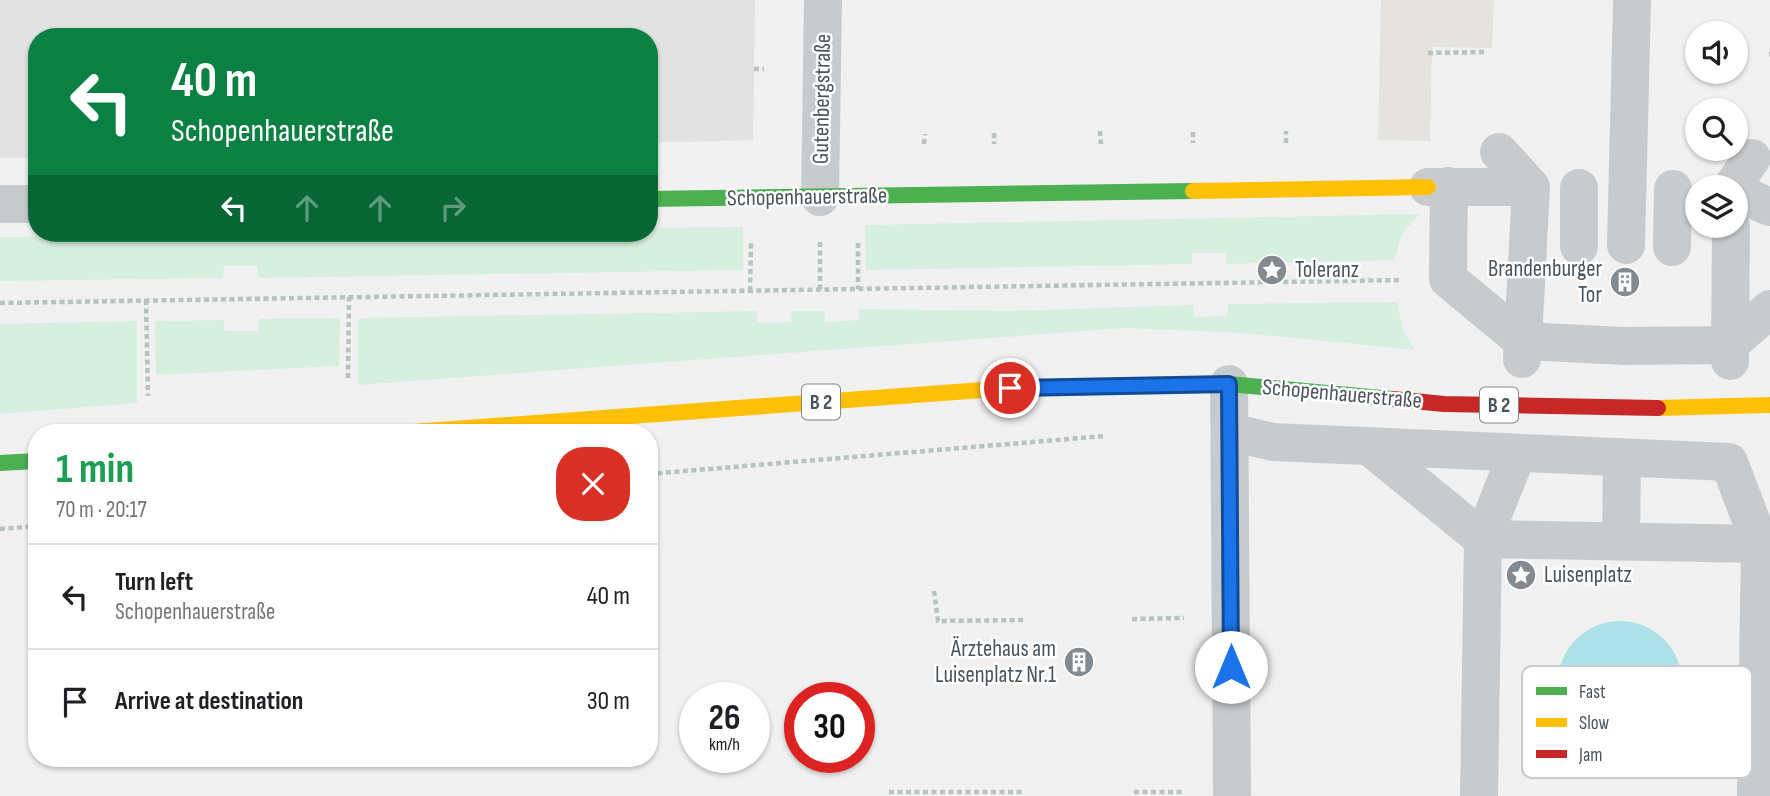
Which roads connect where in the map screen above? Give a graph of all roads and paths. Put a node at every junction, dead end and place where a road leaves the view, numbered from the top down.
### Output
1 (823, 0) edge
2 (1632, 0) edge
3 (1428, 52) dead end
4 (1485, 52) dead end
5 (754, 69) dead end
6 (764, 69) dead end
7 (1100, 131) dead end
8 (1286, 131) dead end
9 (1193, 132) dead end
10 (994, 133) dead end
11 (925, 134) dead end
12 (1193, 143) dead end
13 (1286, 143) dead end
14 (925, 144) dead end
15 (994, 144) dead end
16 (1101, 144) dead end
17 (1499, 152) dead end
18 (1748, 186) edge
19 (1438, 187) junction
20 (1531, 187) junction
21 (1579, 188) dead end
22 (1673, 189) dead end
23 (820, 197) junction
24 (658, 199) edge
25 (0, 204) edge
26 (28, 204) edge
27 (1770, 207) edge
28 (858, 238) dead end
29 (1731, 238) edge
30 (751, 240) dead end
31 (1626, 245) dead end
32 (1579, 246) dead end
33 (1672, 247) dead end
34 (1414, 279) dead end
35 (859, 289) junction
36 (750, 291) junction
37 (349, 297) junction
38 (146, 300) junction
39 (0, 303) edge
40 (1770, 309) edge
41 (1523, 351) junction
42 (1730, 354) junction
43 (348, 378) dead end
44 (1229, 384) junction
45 (148, 396) dead end
46 (1770, 405) edge
47 (522, 424) edge
48 (1230, 432) junction
49 (1107, 436) dead end
50 (1370, 447) junction
51 (1517, 454) junction
52 (1622, 458) junction
53 (28, 461) edge
54 (0, 463) edge
55 (658, 473) edge
56 (28, 527) edge
57 (0, 529) edge
58 (1483, 540) junction
59 (1621, 541) junction
60 (1760, 544) junction
61 (934, 591) dead end
62 (1024, 620) dead end
63 (889, 792) dead end
64 (1023, 792) dead end
65 (1232, 796) edge
66 (1479, 796) edge
67 (1756, 796) edge

1 - 23 street, Gutenbergstraße
2 - 31 street
3 - 4 path
5 - 6 path
7 - 16 path
8 - 13 path
9 - 12 path
10 - 15 path
11 - 14 path
17 - 20 street
18 - 27 street
19 - 20 street
19 - 23 main road, Schopenhauerstraße
19 - 41 street
20 - 41 street
21 - 32 street
22 - 33 street
23 - 24 main road, Schopenhauerstraße
25 - 26 street
28 - 35 path
29 - 42 street
30 - 36 path
34 - 35 path
35 - 36 path
36 - 37 path
37 - 38 path
37 - 43 path
38 - 39 path
38 - 45 path
40 - 42 street
41 - 42 street
44 - 46 main road, Schopenhauerstraße / B 2
44 - 47 main road, Schopenhauerstraße / B 2
44 - 48 street
48 - 50 street
48 - 65 street
49 - 55 path
50 - 51 street
50 - 58 street
51 - 52 street
51 - 58 street
52 - 59 street
52 - 60 street
53 - 54 main road
56 - 57 path
58 - 59 street
58 - 66 street
59 - 60 street
60 - 67 street
61 - 62 path
63 - 64 path

